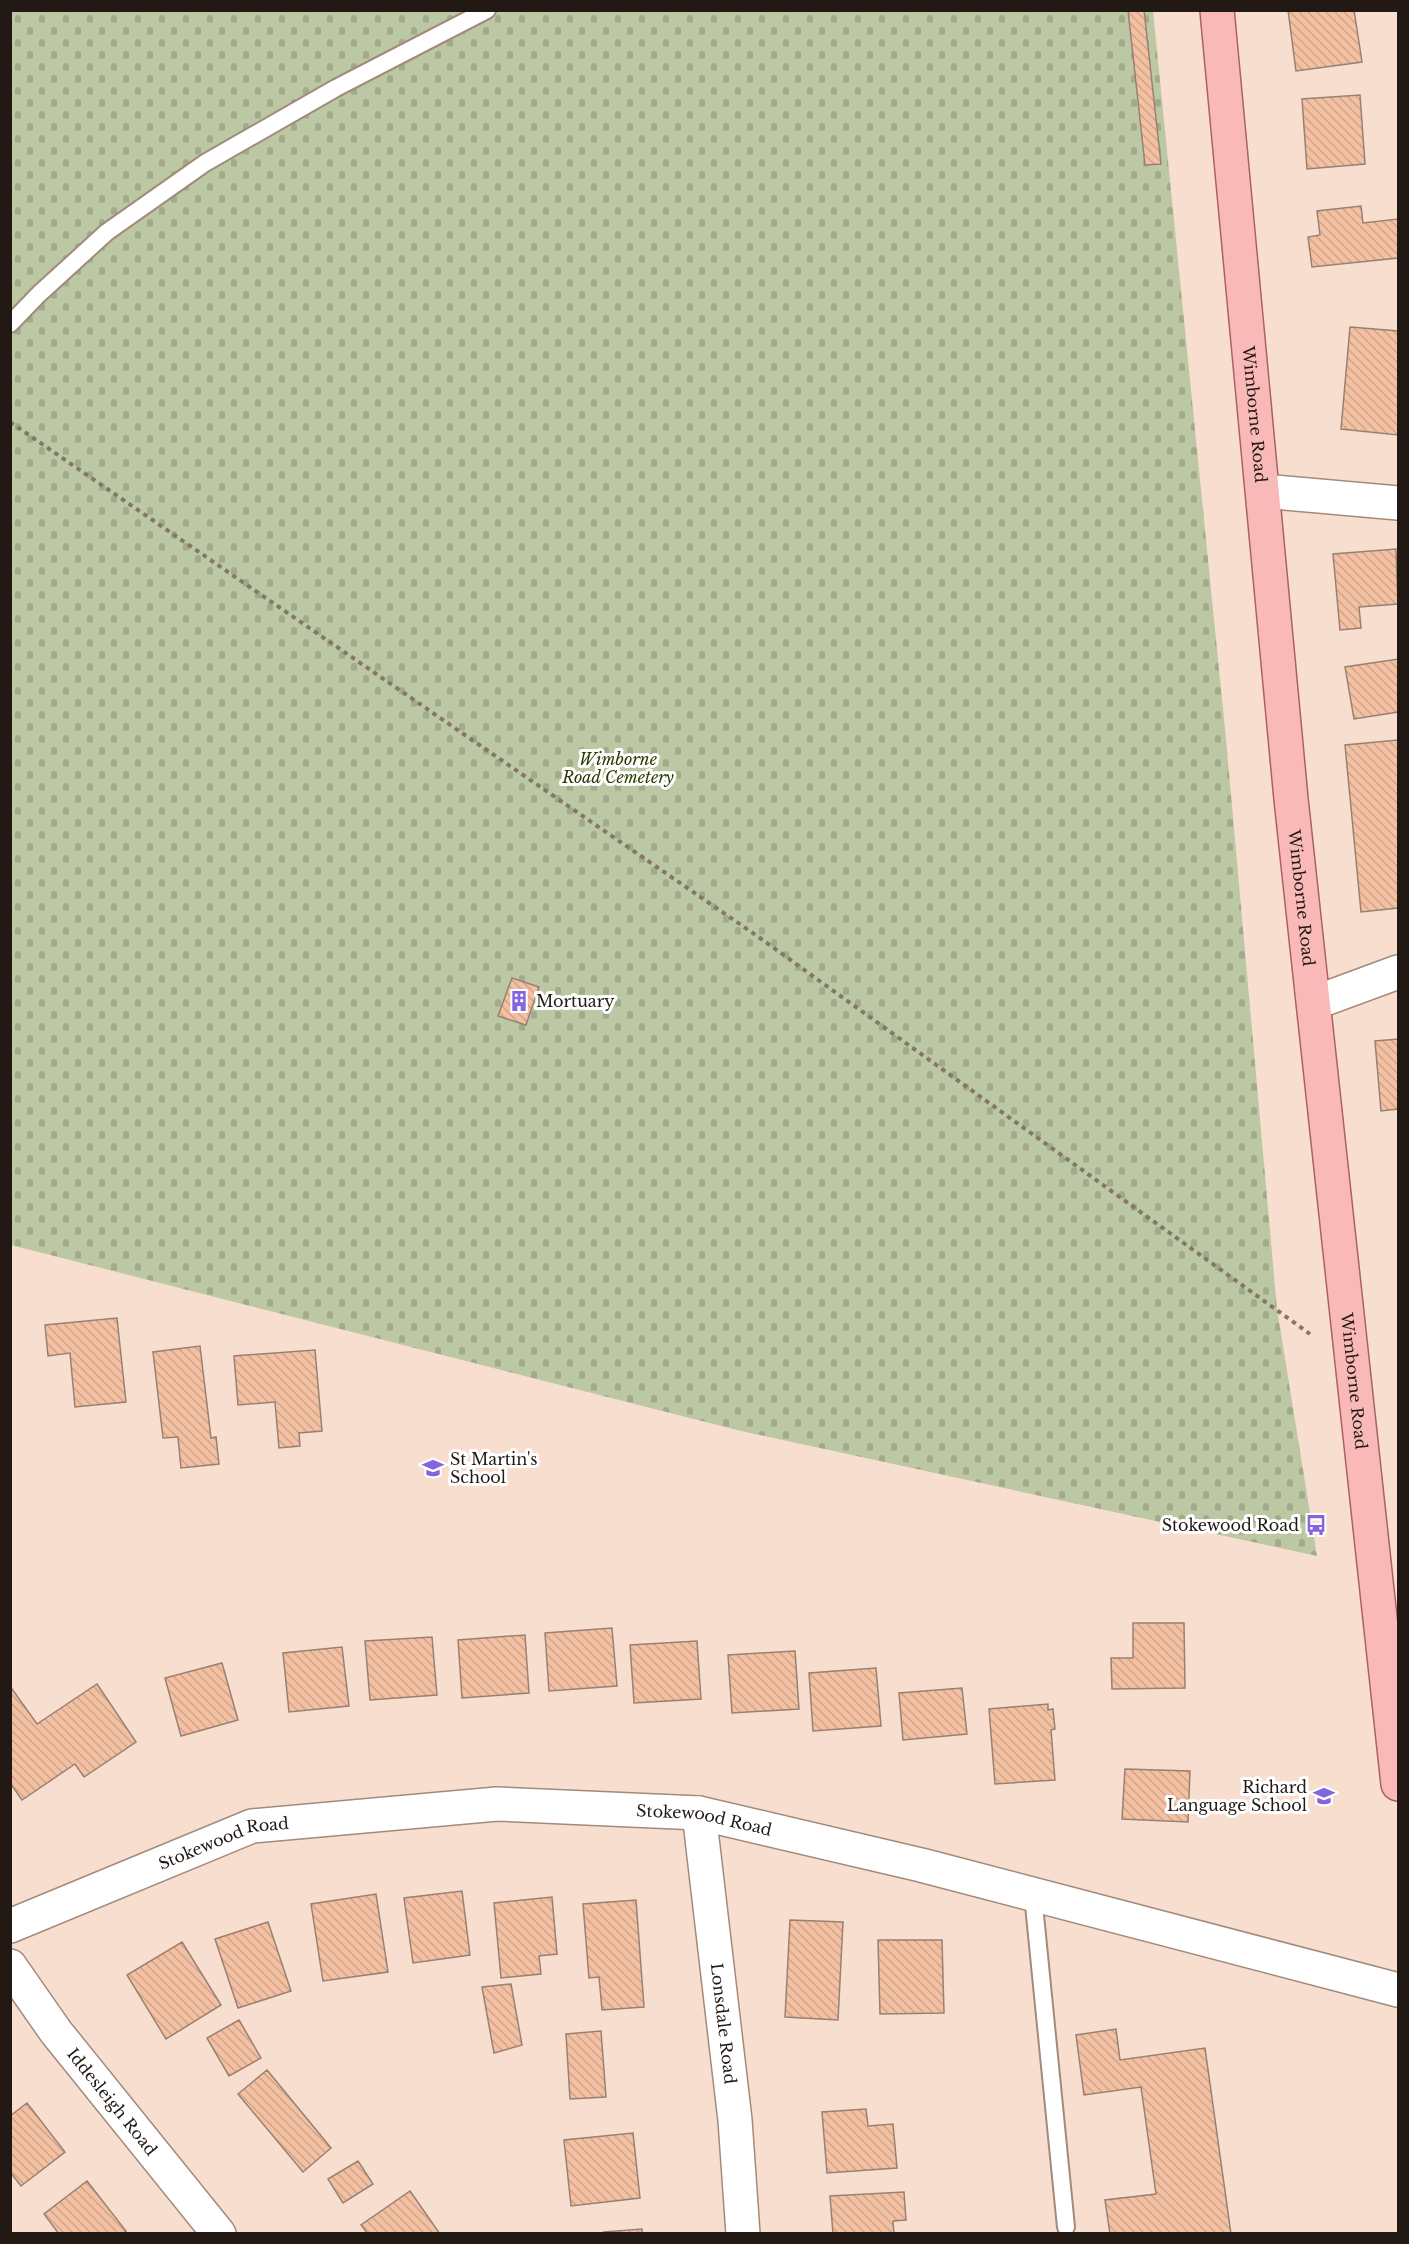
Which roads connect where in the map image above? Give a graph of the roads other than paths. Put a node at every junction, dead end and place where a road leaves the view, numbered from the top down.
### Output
1 (487, 10) edge
2 (1217, 10) edge
3 (10, 324) edge
4 (1263, 492) junction
5 (1398, 503) edge
6 (1398, 972) edge
7 (1314, 1003) junction
8 (1390, 1629) edge
9 (1398, 1784) edge
10 (699, 1813) junction
11 (1033, 1895) junction
12 (10, 1926) edge
13 (10, 1966) edge
14 (1398, 1990) edge
15 (1066, 2227) dead end
16 (219, 2234) edge
17 (743, 2234) edge

1 - 3 lane
2 - 4 main road, Wimborne Road
4 - 5 street
4 - 7 main road, Wimborne Road
6 - 7 street
7 - 8 main road, Wimborne Road
8 - 9 main road, Wimborne Road
10 - 11 street, Stokewood Road
10 - 12 street, Stokewood Road
10 - 17 street, Lonsdale Road
11 - 14 street, Stokewood Road
11 - 15 lane
13 - 16 street, Iddesleigh Road

